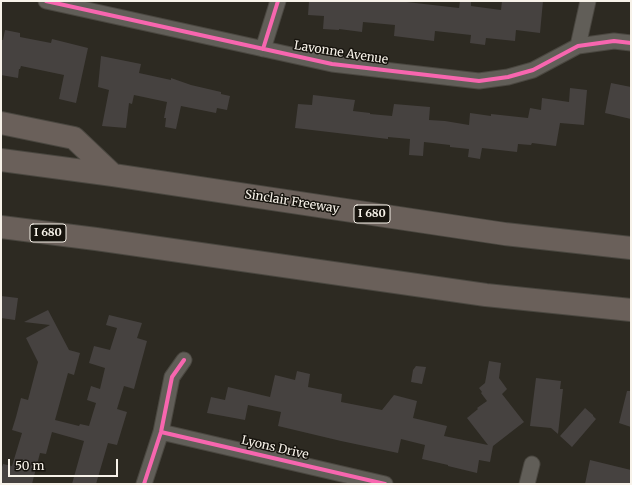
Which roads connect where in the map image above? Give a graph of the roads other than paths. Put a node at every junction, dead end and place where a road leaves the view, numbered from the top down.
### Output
1 (46, 1) edge
2 (278, 1) edge
3 (588, 1) edge
4 (631, 43) edge
5 (578, 46) junction
6 (263, 49) junction
7 (1, 123) edge
8 (1, 160) edge
9 (113, 175) junction
10 (1, 227) edge
11 (631, 248) edge
12 (631, 310) edge
13 (184, 360) dead end
14 (161, 432) junction
15 (532, 464) dead end
16 (144, 484) edge
17 (385, 484) edge
18 (527, 484) edge

1 - 6 street, Lavonne Avenue
2 - 6 street
3 - 5 street
4 - 5 street, Lavonne Avenue
5 - 6 street, Lavonne Avenue
7 - 9 highway
8 - 9 highway, Sinclair Freeway / I 680
9 - 11 highway, Sinclair Freeway / I 680
10 - 12 highway, I 680
13 - 14 street
14 - 16 street
14 - 17 street, Lyons Drive
15 - 18 street

